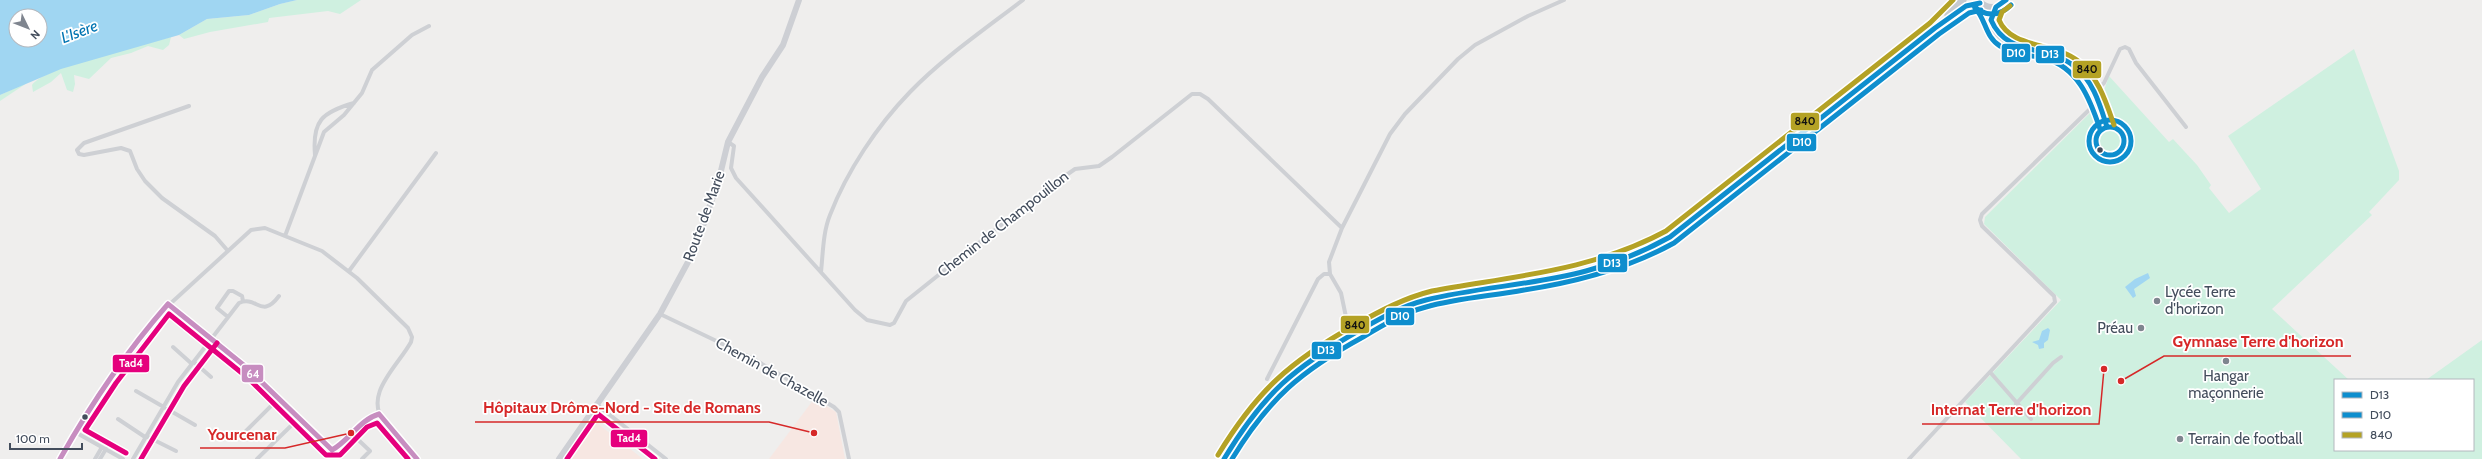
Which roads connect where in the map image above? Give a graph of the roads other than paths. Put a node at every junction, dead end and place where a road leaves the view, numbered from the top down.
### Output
1 (799, 0) edge
2 (1023, 0) edge
3 (1564, 0) edge
4 (1963, 0) edge
5 (2006, 0) edge
6 (1981, 3) edge
7 (1996, 7) junction
8 (1990, 20) junction
9 (429, 26) dead end
10 (1935, 28) junction
11 (2095, 92) junction
12 (354, 103) junction
13 (189, 106) dead end
14 (2186, 127) dead end
15 (728, 142) junction
16 (436, 153) dead end
17 (315, 158) junction
18 (1342, 228) junction
19 (285, 236) junction
20 (228, 251) junction
21 (349, 271) junction
22 (821, 272) junction
23 (1330, 274) junction
24 (279, 296) dead end
25 (243, 301) junction
26 (168, 304) junction
27 (660, 314) junction
28 (228, 317) junction
29 (1353, 334) junction
30 (211, 340) junction
31 (173, 347) dead end
32 (2062, 357) dead end
33 (193, 363) junction
34 (1990, 372) junction
35 (211, 377) dead end
36 (1267, 379) dead end
37 (136, 391) dead end
38 (279, 398) junction
39 (596, 404) junction
40 (2016, 404) junction
41 (164, 406) junction
42 (379, 414) junction
43 (299, 418) junction
44 (118, 419) dead end
45 (2031, 419) dead end
46 (195, 426) dead end
47 (246, 431) dead end
48 (75, 432) junction
49 (352, 433) junction
50 (146, 436) junction
51 (104, 448) junction
52 (332, 450) junction
53 (176, 451) dead end
54 (60, 459) edge
55 (95, 459) edge
56 (100, 459) edge
57 (123, 459) edge
58 (133, 459) edge
59 (257, 459) edge
60 (328, 459) edge
61 (362, 459) edge
62 (417, 459) edge
63 (559, 459) edge
64 (666, 459) edge
65 (849, 459) edge
66 (1224, 459) edge
67 (1909, 459) edge

1 - 15 street, Route de Marie
2 - 22 street
3 - 18 street
4 - 10 main road
5 - 7 main road
6 - 7 main road
6 - 8 street
6 - 10 main road
7 - 8 street
8 - 11 street
9 - 12 street
10 - 29 main road
11 - 14 street
11 - 34 street
12 - 17 street
12 - 17 street
13 - 20 street
15 - 22 street
15 - 27 street, Route de Marie
16 - 21 street
17 - 19 street
18 - 22 street, Chemin de Champouillon
18 - 23 street
19 - 20 street
19 - 21 street
20 - 26 street
21 - 42 street
23 - 29 street
23 - 36 street
24 - 25 street
25 - 28 street
25 - 28 street
26 - 30 street
26 - 48 street
27 - 39 street, Route de Marie
27 - 65 street, Chemin de Chazelle
28 - 30 street
29 - 66 main road
30 - 33 street
30 - 38 street
31 - 33 street
32 - 40 street
33 - 35 street
33 - 41 street
34 - 40 street
34 - 67 street
37 - 41 street
38 - 43 street
38 - 47 street
39 - 63 street, Route de Marie
39 - 64 street
40 - 45 street
41 - 46 street
41 - 50 street
42 - 49 street
42 - 62 street
43 - 52 street
43 - 59 street
44 - 50 street
48 - 51 street
48 - 54 street
49 - 52 street
49 - 61 street
50 - 53 street
50 - 58 street
51 - 55 street
51 - 56 street
51 - 57 street
52 - 60 street

